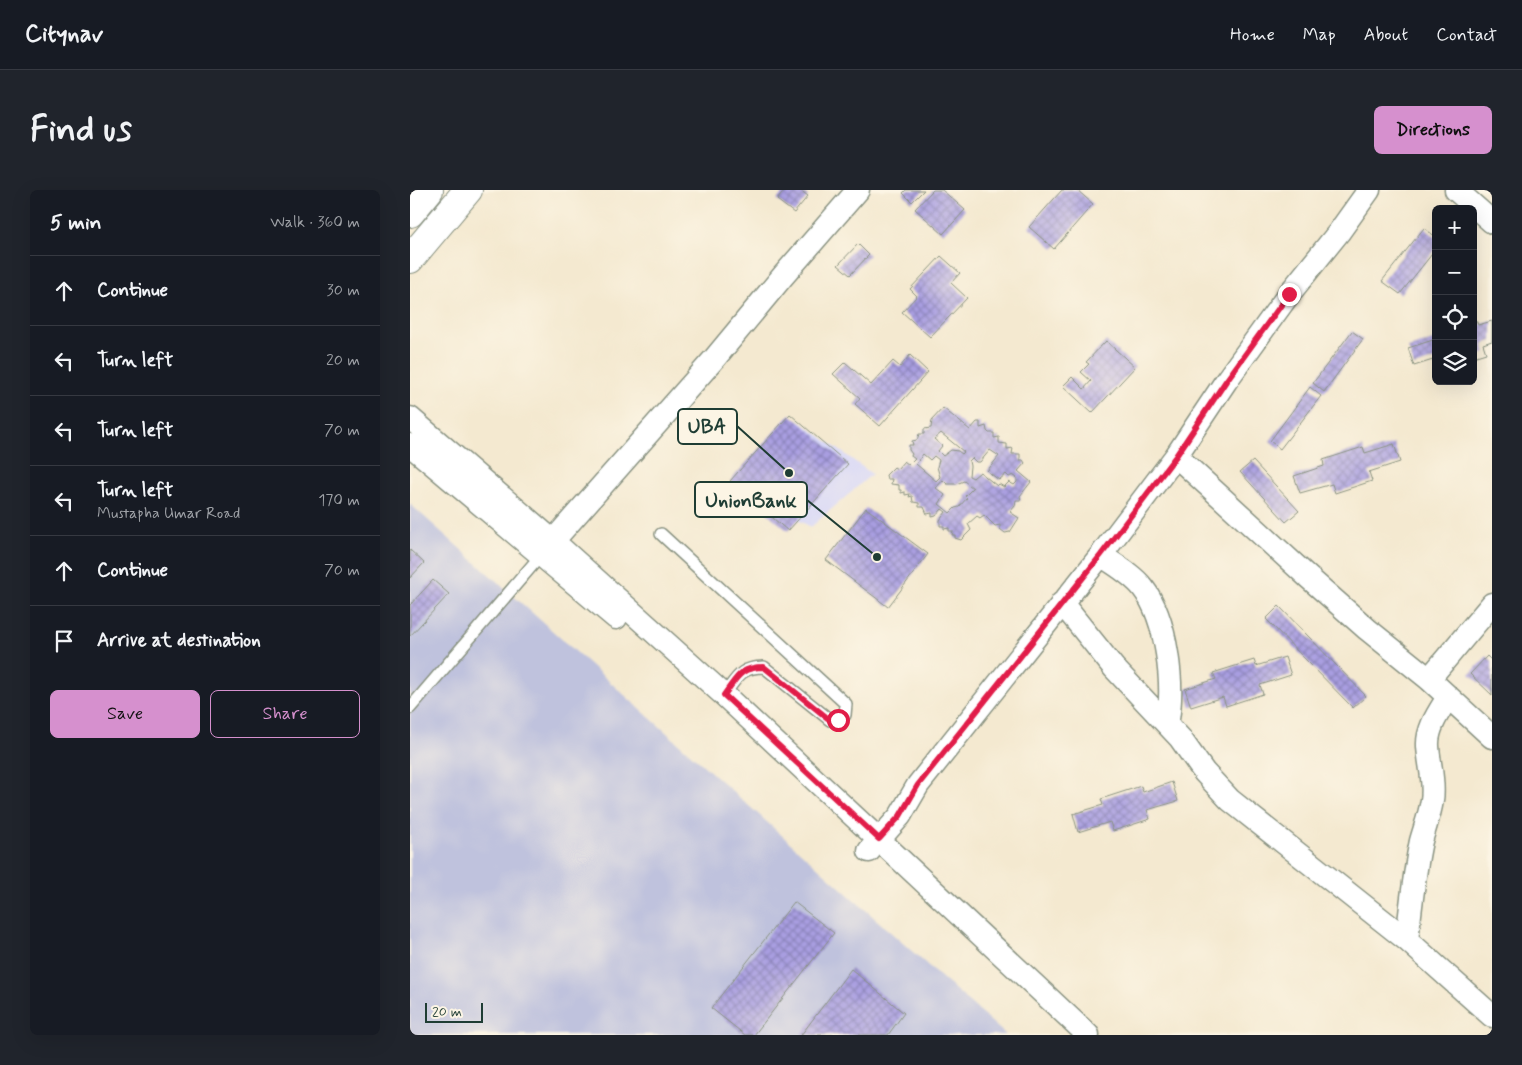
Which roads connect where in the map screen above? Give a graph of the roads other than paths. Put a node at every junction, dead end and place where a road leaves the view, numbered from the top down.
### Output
1 (429, 190) edge
2 (468, 190) edge
3 (858, 190) edge
4 (1369, 190) edge
5 (1456, 190) edge
6 (410, 213) edge
7 (1492, 222) edge
8 (410, 259) edge
9 (410, 418) edge
10 (410, 444) edge
11 (1176, 456) junction
12 (661, 534) dead end
13 (547, 548) junction
14 (1101, 555) junction
15 (1062, 603) junction
16 (1492, 604) edge
17 (1429, 679) junction
18 (724, 695) junction
19 (1448, 697) junction
20 (410, 708) edge
21 (1167, 724) junction
22 (1492, 738) edge
23 (874, 845) junction
24 (1407, 940) junction
25 (1492, 1016) edge
26 (1065, 1035) edge
27 (1088, 1035) edge

1 - 6 main road
2 - 8 main road
3 - 13 street
4 - 11 street
5 - 7 street
9 - 13 street
10 - 13 street
11 - 14 street
11 - 17 street
12 - 18 lane
13 - 18 street
13 - 20 lane
13 - 23 street
14 - 15 street
14 - 21 street
15 - 21 street
15 - 23 street
16 - 17 street
17 - 19 street
18 - 23 street
19 - 22 street
19 - 24 street
21 - 24 street
23 - 26 street
23 - 27 street
24 - 25 street

